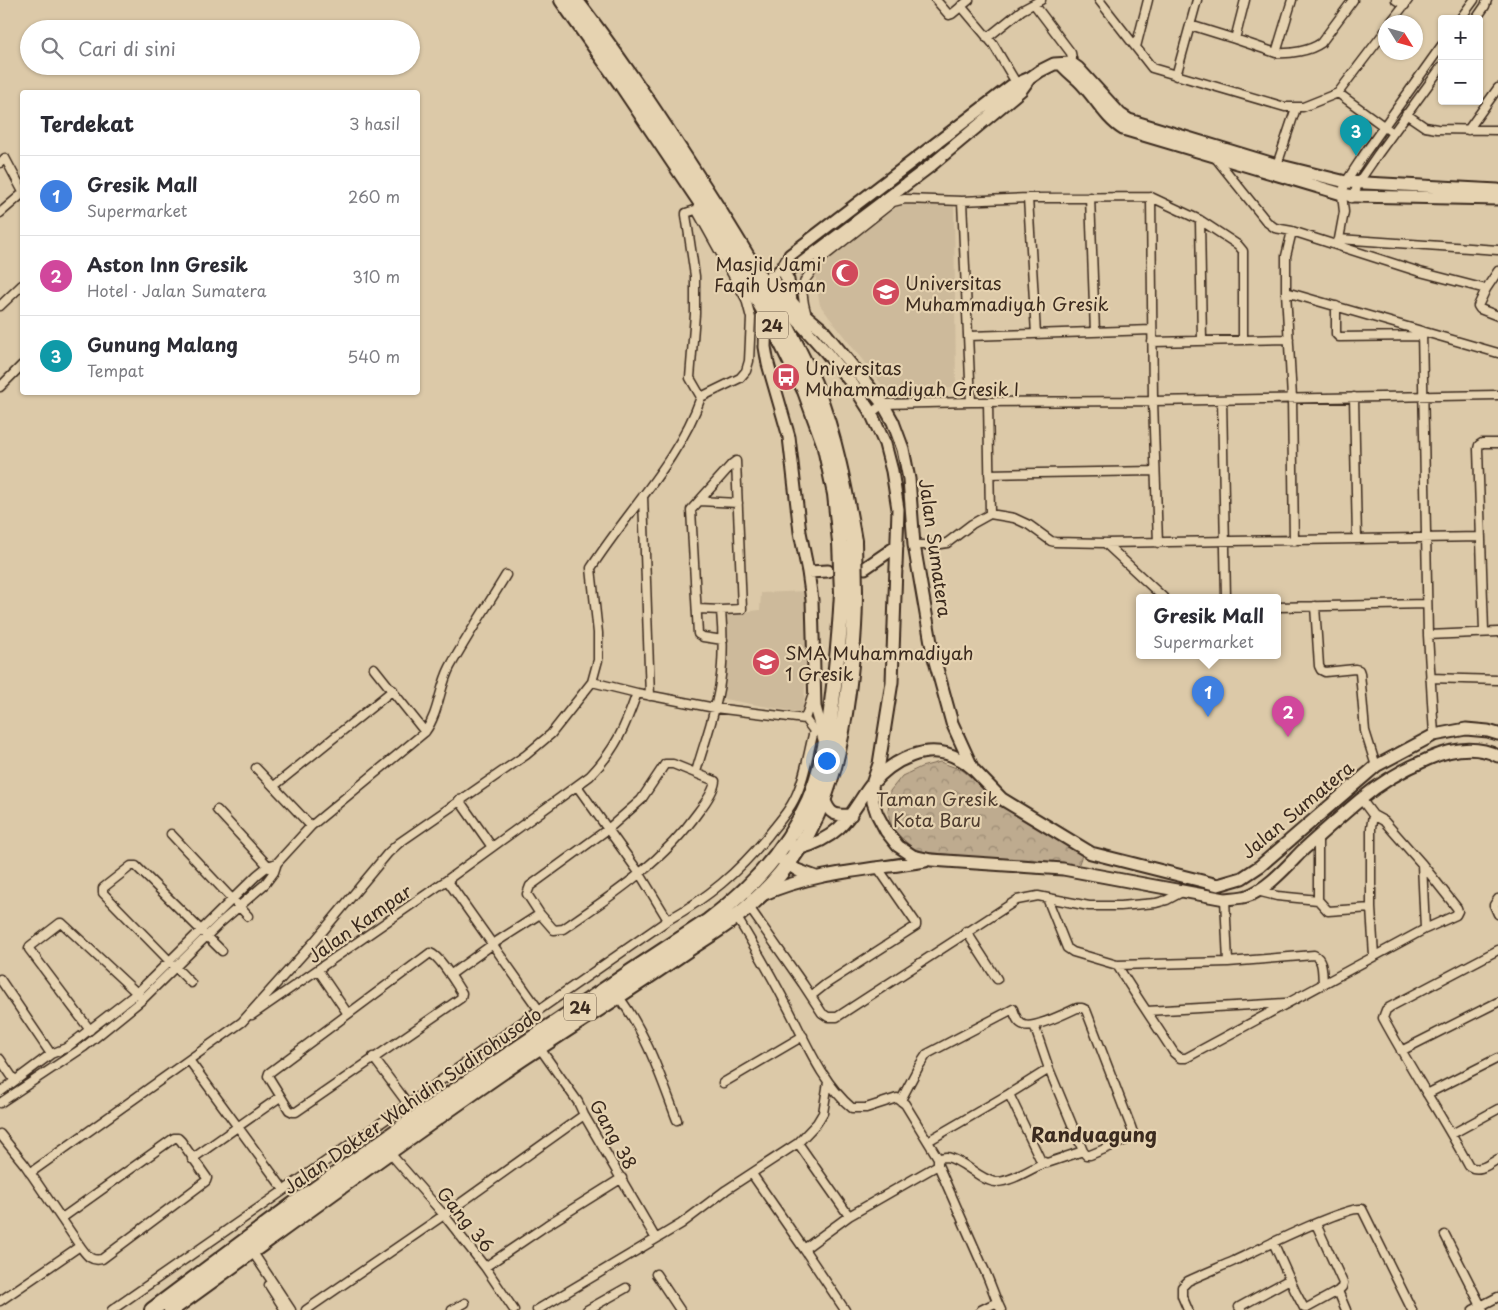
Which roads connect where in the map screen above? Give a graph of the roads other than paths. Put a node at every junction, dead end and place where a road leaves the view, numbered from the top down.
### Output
1 (562, 0) edge
2 (576, 0) edge
3 (936, 0) edge
4 (969, 0) edge
5 (1099, 0) edge
6 (1148, 0) edge
7 (1196, 0) edge
8 (1245, 0) edge
9 (1292, 0) edge
10 (1353, 0) edge
11 (1396, 0) edge
12 (1474, 0) edge
13 (1487, 0) edge
14 (1038, 2) edge
15 (1406, 2) edge
16 (961, 6) junction
17 (1396, 15) edge
18 (1463, 15) edge
19 (1479, 15) edge
20 (1190, 25) junction
21 (987, 38) junction
22 (1235, 39) junction
23 (1378, 40) edge
24 (1136, 47) junction
25 (1438, 50) edge
26 (1276, 53) junction
27 (1066, 66) junction
28 (618, 68) junction
29 (1438, 71) edge
30 (1176, 76) junction
31 (1019, 86) junction
32 (1498, 88) edge
33 (1338, 93) junction
34 (1296, 108) junction
35 (1406, 114) junction
36 (1385, 125) junction
37 (657, 126) junction
38 (1468, 130) junction
39 (1498, 130) edge
40 (1393, 132) junction
41 (921, 155) junction
42 (1213, 155) junction
43 (0, 163) edge
44 (1278, 165) junction
45 (929, 167) junction
46 (1352, 183) junction
47 (20, 188) edge
48 (1498, 190) edge
49 (20, 194) edge
50 (1354, 196) junction
51 (1090, 197) junction
52 (1151, 197) junction
53 (1028, 198) junction
54 (1343, 199) junction
55 (1498, 199) edge
56 (962, 201) junction
57 (700, 209) junction
58 (0, 213) edge
59 (1200, 220) junction
60 (1292, 232) junction
61 (1337, 242) junction
62 (1498, 250) edge
63 (782, 269) junction
64 (1498, 271) edge
65 (767, 279) junction
66 (20, 287) edge
67 (1486, 289) junction
68 (1286, 292) junction
69 (0, 306) edge
70 (1336, 306) junction
71 (766, 312) junction
72 (807, 316) junction
73 (1498, 316) edge
74 (1152, 330) junction
75 (1095, 332) junction
76 (1036, 334) junction
77 (1422, 334) junction
78 (969, 336) junction
79 (1289, 339) junction
80 (1243, 340) junction
81 (1202, 341) junction
82 (1152, 342) junction
83 (1498, 353) edge
84 (20, 367) edge
85 (0, 387) edge
86 (1498, 395) edge
87 (1424, 396) junction
88 (701, 397) junction
89 (1354, 397) junction
90 (1292, 398) junction
91 (1222, 400) junction
92 (1153, 401) junction
93 (971, 402) junction
94 (988, 402) junction
95 (883, 404) junction
96 (871, 412) junction
97 (1498, 443) edge
98 (1155, 471) junction
99 (989, 474) junction
100 (643, 496) junction
101 (699, 501) junction
102 (738, 503) junction
103 (990, 514) junction
104 (1482, 537) junction
105 (1426, 538) junction
106 (1294, 540) junction
107 (1357, 540) junction
108 (847, 542) junction
109 (1158, 542) junction
110 (1226, 542) junction
111 (1105, 543) junction
112 (914, 545) junction
113 (898, 546) junction
114 (864, 568) dead end
115 (828, 571) dead end
116 (808, 572) junction
117 (506, 575) dead end
118 (848, 593) junction
119 (1160, 594) edge
120 (1226, 594) edge
121 (1427, 604) junction
122 (1315, 606) junction
123 (1281, 607) edge
124 (698, 610) junction
125 (722, 610) junction
126 (1484, 631) junction
127 (1498, 632) edge
128 (1428, 635) junction
129 (723, 640) junction
130 (374, 668) dead end
131 (1430, 678) junction
132 (1498, 680) edge
133 (592, 682) junction
134 (393, 690) junction
135 (814, 692) junction
136 (637, 693) junction
137 (650, 696) junction
138 (715, 708) junction
139 (805, 719) junction
140 (425, 732) junction
141 (1498, 734) edge
142 (1434, 735) junction
143 (825, 744) junction
144 (1498, 756) edge
145 (1376, 766) junction
146 (256, 768) dead end
147 (973, 769) junction
148 (696, 772) junction
149 (872, 784) junction
150 (274, 786) junction
151 (577, 786) junction
152 (824, 798) junction
153 (1361, 799) junction
154 (459, 800) junction
155 (217, 810) dead end
156 (851, 815) junction
157 (1373, 815) junction
158 (311, 826) junction
159 (608, 828) junction
160 (171, 834) dead end
161 (1318, 836) junction
162 (792, 846) junction
163 (492, 847) junction
164 (782, 860) junction
165 (931, 860) junction
166 (1126, 862) junction
167 (277, 863) junction
168 (1422, 864) junction
169 (268, 866) junction
170 (878, 868) junction
171 (274, 872) junction
172 (640, 874) junction
173 (816, 877) junction
174 (1121, 879) junction
175 (448, 880) junction
176 (1184, 891) junction
177 (1256, 891) junction
178 (1047, 898) junction
179 (233, 899) junction
180 (1225, 899) junction
181 (1498, 899) edge
182 (1318, 900) junction
183 (754, 902) junction
184 (239, 906) junction
185 (1371, 908) junction
186 (540, 914) junction
187 (1498, 914) edge
188 (248, 916) dead end
189 (736, 916) junction
190 (668, 920) junction
191 (1425, 929) junction
192 (966, 932) junction
193 (204, 933) junction
194 (493, 944) junction
195 (1498, 950) edge
196 (222, 952) dead end
197 (1374, 956) junction
198 (1228, 962) junction
199 (173, 964) junction
200 (1117, 965) junction
201 (318, 970) junction
202 (450, 975) junction
203 (0, 979) edge
204 (997, 979) dead end
205 (191, 983) dead end
206 (1323, 984) junction
207 (137, 993) junction
208 (618, 996) junction
209 (811, 996) junction
210 (144, 999) junction
211 (1498, 1002) edge
212 (1287, 1003) junction
213 (539, 1010) junction
214 (1147, 1011) junction
215 (348, 1014) junction
216 (242, 1022) junction
217 (1034, 1026) junction
218 (90, 1030) junction
219 (803, 1036) junction
220 (539, 1047) junction
221 (66, 1048) junction
222 (1401, 1051) junction
223 (52, 1054) junction
224 (72, 1056) junction
225 (373, 1057) junction
226 (1498, 1058) edge
227 (0, 1059) edge
228 (190, 1060) junction
229 (501, 1067) junction
230 (1049, 1069) junction
231 (15, 1081) junction
232 (828, 1082) junction
233 (723, 1083) dead end
234 (0, 1092) edge
235 (1009, 1094) junction
236 (1427, 1094) junction
237 (280, 1097) junction
238 (901, 1100) junction
239 (0, 1103) edge
240 (408, 1104) junction
241 (1498, 1109) edge
242 (584, 1115) junction
243 (677, 1120) dead end
244 (238, 1127) junction
245 (0, 1134) edge
246 (1452, 1134) junction
247 (928, 1141) junction
248 (798, 1143) junction
249 (1083, 1151) junction
250 (389, 1152) junction
251 (192, 1159) junction
252 (1498, 1159) edge
253 (938, 1162) junction
254 (1044, 1163) junction
255 (30, 1173) junction
256 (752, 1174) junction
257 (622, 1178) junction
258 (284, 1190) junction
259 (444, 1215) junction
260 (848, 1216) junction
261 (62, 1218) junction
262 (1316, 1224) junction
263 (1445, 1235) dead end
264 (656, 1239) junction
265 (1273, 1242) junction
266 (80, 1246) junction
267 (804, 1249) junction
268 (250, 1253) junction
269 (485, 1267) junction
270 (656, 1274) dead end
271 (1290, 1279) junction
272 (626, 1288) dead end
273 (1338, 1291) junction
274 (1498, 1297) edge
275 (0, 1301) edge
276 (997, 1302) junction
277 (464, 1303) dead end
278 (1482, 1308) edge
279 (842, 1309) edge
280 (1238, 1309) edge
281 (112, 1310) edge
282 (152, 1310) edge
283 (171, 1310) edge
284 (285, 1310) edge
285 (291, 1310) edge
286 (306, 1310) edge
287 (452, 1310) edge
288 (514, 1310) edge
289 (537, 1310) edge
290 (588, 1310) edge
291 (680, 1310) edge
292 (981, 1310) edge
293 (1001, 1310) edge
294 (1188, 1310) edge
295 (1346, 1310) edge
296 (1412, 1310) edge
297 (1473, 1310) edge

1 - 28 highway, Jalan Dokter Wahidin Sudirohusodo / 24
2 - 28 highway, Jalan Dokter Wahidin Sudirohusodo / 24
3 - 16 street
4 - 16 street
5 - 24 street
6 - 24 street
7 - 20 street
8 - 22 street
9 - 26 street
10 - 26 street
11 - 15 street
12 - 18 street
13 - 19 street
14 - 21 street
14 - 27 street
15 - 17 street
16 - 21 street
20 - 22 street
20 - 30 street
21 - 31 street
22 - 26 street
23 - 33 street
24 - 30 street
25 - 36 street
27 - 31 main road
27 - 42 main road
27 - 44 main road
28 - 37 highway, Jalan Dokter Wahidin Sudirohusodo / 24
29 - 35 street
30 - 34 street
31 - 41 main road
31 - 45 main road
32 - 38 street
33 - 34 street
33 - 36 street
34 - 44 street
35 - 38 street
35 - 40 street
36 - 40 street
36 - 46 street
37 - 57 highway, Jalan Dokter Wahidin Sudirohusodo / 24
37 - 65 highway, Jalan Dokter Wahidin Sudirohusodo / 24
38 - 39 street
40 - 46 street
41 - 45 main road
41 - 63 main road
42 - 54 main road
42 - 60 street
43 - 47 street
44 - 46 main road
45 - 63 main road
46 - 48 main road
46 - 50 street
46 - 54 street
49 - 58 street
50 - 54 main road
50 - 55 main road
51 - 52 street
51 - 53 street
51 - 75 street
52 - 59 street
52 - 74 street
53 - 56 street
53 - 76 street
54 - 61 street
56 - 72 street
56 - 78 street
57 - 71 highway, Jalan Dokter Wahidin Sudirohusodo / 24
57 - 88 street
57 - 88 street
59 - 80 street
59 - 81 street
60 - 61 street
60 - 68 street
61 - 62 street
61 - 67 street
63 - 65 main road
63 - 72 main road, Jalan Sumatera
64 - 67 street
65 - 96 main road, Jalan Sumatera
65 - 108 highway, Jalan Dokter Wahidin Sudirohusodo / 24
66 - 69 street
67 - 73 street
68 - 70 street
68 - 79 street
70 - 77 street
70 - 77 street
71 - 108 highway, Jalan Dokter Wahidin Sudirohusodo / 24
71 - 116 main road
72 - 95 main road, Jalan Sumatera
74 - 75 street
74 - 82 street
75 - 76 street
76 - 78 street
77 - 83 street
77 - 87 street
78 - 93 street
79 - 80 street
79 - 90 street
80 - 81 street
81 - 82 street
82 - 92 street
84 - 85 street
86 - 87 street
87 - 89 street
87 - 105 street
88 - 100 street
89 - 90 street
89 - 107 street
90 - 91 street
90 - 106 street
91 - 92 street
91 - 110 street
92 - 94 street
92 - 98 street
93 - 94 street
93 - 95 street
94 - 99 street
95 - 96 street
95 - 112 main road, Jalan Sumatera
96 - 113 main road, Jalan Sumatera
97 - 104 street
98 - 99 street
98 - 109 street
99 - 103 street
100 - 133 street
100 - 137 street
101 - 102 street
101 - 102 street
101 - 124 street
102 - 125 street
103 - 111 street
103 - 112 street
104 - 105 street
104 - 126 street
105 - 107 street
105 - 121 street
106 - 107 street
106 - 110 street
108 - 118 highway, Jalan Dokter Wahidin Sudirohusodo / 24, bridge
109 - 110 street
109 - 111 street
110 - 120 street
111 - 119 street
112 - 147 main road, Jalan Sumatera
113 - 114 main road
113 - 149 main road, Jalan Sumatera
115 - 116 main road
116 - 135 main road
117 - 140 street
118 - 143 highway, Jalan Dokter Wahidin Sudirohusodo / 24
118 - 152 highway, Jalan Dokter Wahidin Sudirohusodo / 24
121 - 122 street
121 - 128 street
122 - 123 street
122 - 145 street
124 - 125 street
124 - 129 street
125 - 129 street
126 - 127 street
126 - 128 street
128 - 131 street
129 - 138 street
130 - 134 street
131 - 132 street
131 - 142 street
133 - 136 street
133 - 154 street
134 - 140 street
134 - 150 street
135 - 139 street
135 - 143 main road
136 - 137 street
136 - 151 street, Jalan Kampar
137 - 138 street
138 - 139 street
138 - 148 street
139 - 190 street
140 - 158 street
141 - 142 main road, Jalan Sumatera
142 - 145 main road, Jalan Sumatera
143 - 162 highway, Jalan Dokter Wahidin Sudirohusodo / 24
144 - 153 main road, Jalan Sumatera
145 - 166 main road, Jalan Sumatera
146 - 150 street
147 - 149 main road
147 - 166 main road, Jalan Sumatera
148 - 159 street
148 - 172 street
149 - 156 main road
149 - 165 main road
150 - 158 street
151 - 159 street
151 - 163 street, Jalan Kampar
152 - 156 main road
152 - 162 highway, Jalan Dokter Wahidin Sudirohusodo / 24
153 - 157 street
153 - 161 main road, Jalan Sumatera
154 - 163 street
154 - 216 street
155 - 169 street
156 - 162 main road
157 - 168 street
157 - 185 street
158 - 167 street
159 - 172 street
159 - 186 street
160 - 179 street
161 - 177 main road, Jalan Sumatera
161 - 182 street
162 - 164 highway, Jalan Dokter Wahidin Sudirohusodo / 24
163 - 175 street, Jalan Kampar
164 - 173 main road
164 - 183 highway, Jalan Dokter Wahidin Sudirohusodo / 24
164 - 229 highway, Jalan Dokter Wahidin Sudirohusodo / 24
165 - 170 main road
165 - 174 main road, Jalan Sumatera
166 - 174 main road
167 - 169 street
167 - 171 street
168 - 191 street
168 - 191 street
169 - 171 street
169 - 179 street
170 - 173 main road
170 - 209 street
171 - 184 street
172 - 186 street
172 - 190 street
173 - 183 main road
174 - 176 main road, Jalan Sumatera
175 - 194 street
175 - 201 street, Jalan Kampar
176 - 178 street
176 - 180 main road, Jalan Sumatera
177 - 180 main road, Jalan Sumatera
177 - 182 street
178 - 192 street
178 - 200 street
179 - 184 street
179 - 193 street
180 - 198 street
181 - 187 street
182 - 185 street
183 - 189 highway, Jalan Dokter Wahidin Sudirohusodo / 24
183 - 209 street
184 - 188 street
184 - 193 street
185 - 197 street
186 - 194 street
189 - 208 highway, Jalan Dokter Wahidin Sudirohusodo / 24
189 - 219 street
190 - 213 street
191 - 197 street
192 - 204 street
192 - 209 street
193 - 196 street
193 - 199 street
193 - 199 street
194 - 202 street
194 - 213 street
195 - 222 street
197 - 206 street
198 - 200 street
198 - 206 street
199 - 205 street
199 - 207 street
199 - 210 street
200 - 214 street
201 - 215 street
201 - 216 street, Jalan Kampar
202 - 215 street
202 - 225 street
203 - 223 street
206 - 212 street
207 - 210 street
207 - 218 street
207 - 218 street
208 - 220 highway, Jalan Dokter Wahidin Sudirohusodo / 24
208 - 243 street
210 - 224 street
211 - 222 street
212 - 214 street
212 - 214 street
213 - 240 street
215 - 237 street
216 - 228 street
217 - 230 street
217 - 238 street
217 - 249 street
218 - 221 street
219 - 232 street
219 - 233 street
220 - 229 highway, Jalan Dokter Wahidin Sudirohusodo / 24
220 - 242 street, Gang 38
221 - 223 street
221 - 224 street
222 - 236 street
223 - 231 street
224 - 239 street
225 - 237 street
225 - 240 street
226 - 236 street
227 - 231 street
228 - 244 street
228 - 255 street
229 - 250 highway, Jalan Dokter Wahidin Sudirohusodo / 24
229 - 282 highway, Jalan Dokter Wahidin Sudirohusodo / 24
230 - 235 street
230 - 249 street
231 - 234 street
232 - 238 street
232 - 248 street
235 - 247 street
235 - 254 street
236 - 246 street
237 - 244 street
238 - 247 street
240 - 258 street
241 - 246 street
242 - 257 street, Gang 38
242 - 259 street
244 - 251 street
244 - 258 street
245 - 255 street
246 - 252 street
247 - 253 street
248 - 256 street
248 - 260 street
249 - 254 street
250 - 259 street, Gang 36
250 - 268 highway, Jalan Dokter Wahidin Sudirohusodo / 24
251 - 261 street
251 - 266 street
253 - 254 street
253 - 260 street
253 - 276 street
255 - 261 street
256 - 264 street
256 - 267 street
257 - 264 street, Gang 38
257 - 269 street
258 - 281 street
259 - 269 street, Gang 36
259 - 286 street
260 - 267 street
261 - 266 street
262 - 265 street
262 - 273 street
262 - 296 street
263 - 278 street
264 - 289 street
265 - 271 street
265 - 294 street
266 - 275 street
267 - 279 street
268 - 283 highway, Jalan Dokter Wahidin Sudirohusodo / 24
268 - 284 street
268 - 285 street
269 - 288 street, Gang 36
270 - 291 street
271 - 273 street
271 - 280 street
272 - 290 street
273 - 295 street
274 - 278 street
276 - 292 street
276 - 293 street
277 - 287 street
278 - 297 street

